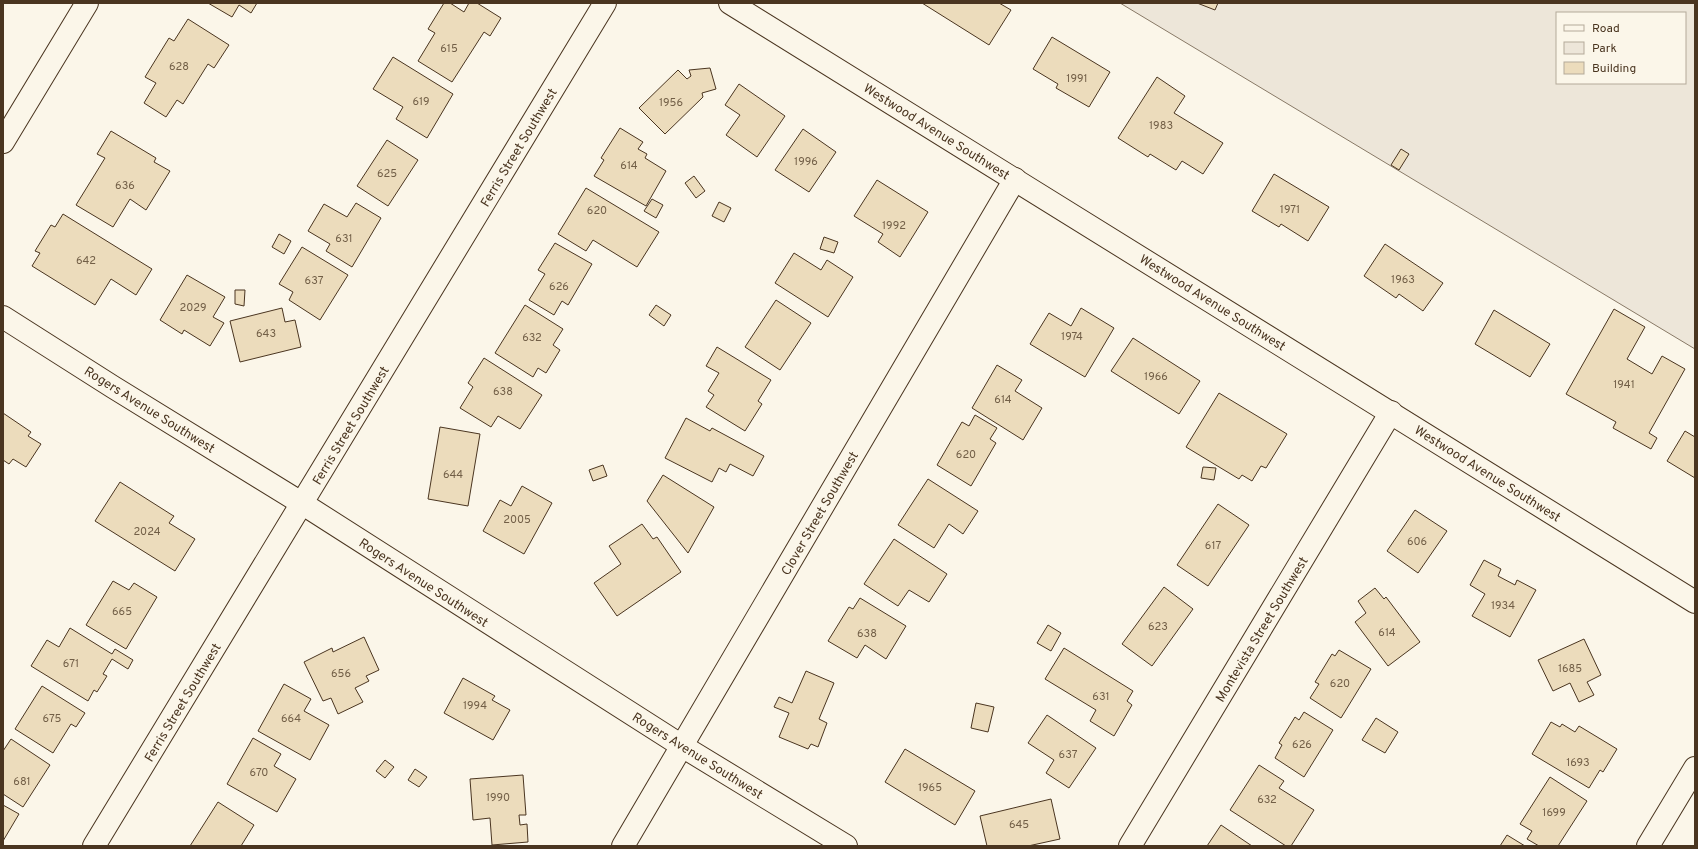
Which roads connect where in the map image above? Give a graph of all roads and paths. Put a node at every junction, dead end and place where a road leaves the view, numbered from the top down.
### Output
1 (87, 3) edge
2 (605, 3) edge
3 (730, 3) edge
4 (3, 142) edge
5 (1015, 179) junction
6 (3, 317) edge
7 (1391, 412) junction
8 (303, 504) junction
9 (1695, 602) edge
10 (682, 746) junction
11 (1695, 768) edge
12 (94, 846) edge
13 (623, 846) edge
14 (846, 846) edge
15 (1130, 846) edge
16 (1648, 846) edge

1 - 4 street
2 - 8 street, Ferris Street Southwest
3 - 5 street, Westwood Avenue Southwest
5 - 7 street, Westwood Avenue Southwest
5 - 10 street, Clover Street Southwest
6 - 8 street, Rogers Avenue Southwest
7 - 9 street, Westwood Avenue Southwest
7 - 15 street, Montevista Street Southwest
8 - 10 street, Rogers Avenue Southwest
8 - 12 street, Ferris Street Southwest
10 - 13 street, Clover Street Southwest
10 - 14 street, Rogers Avenue Southwest
11 - 16 street

